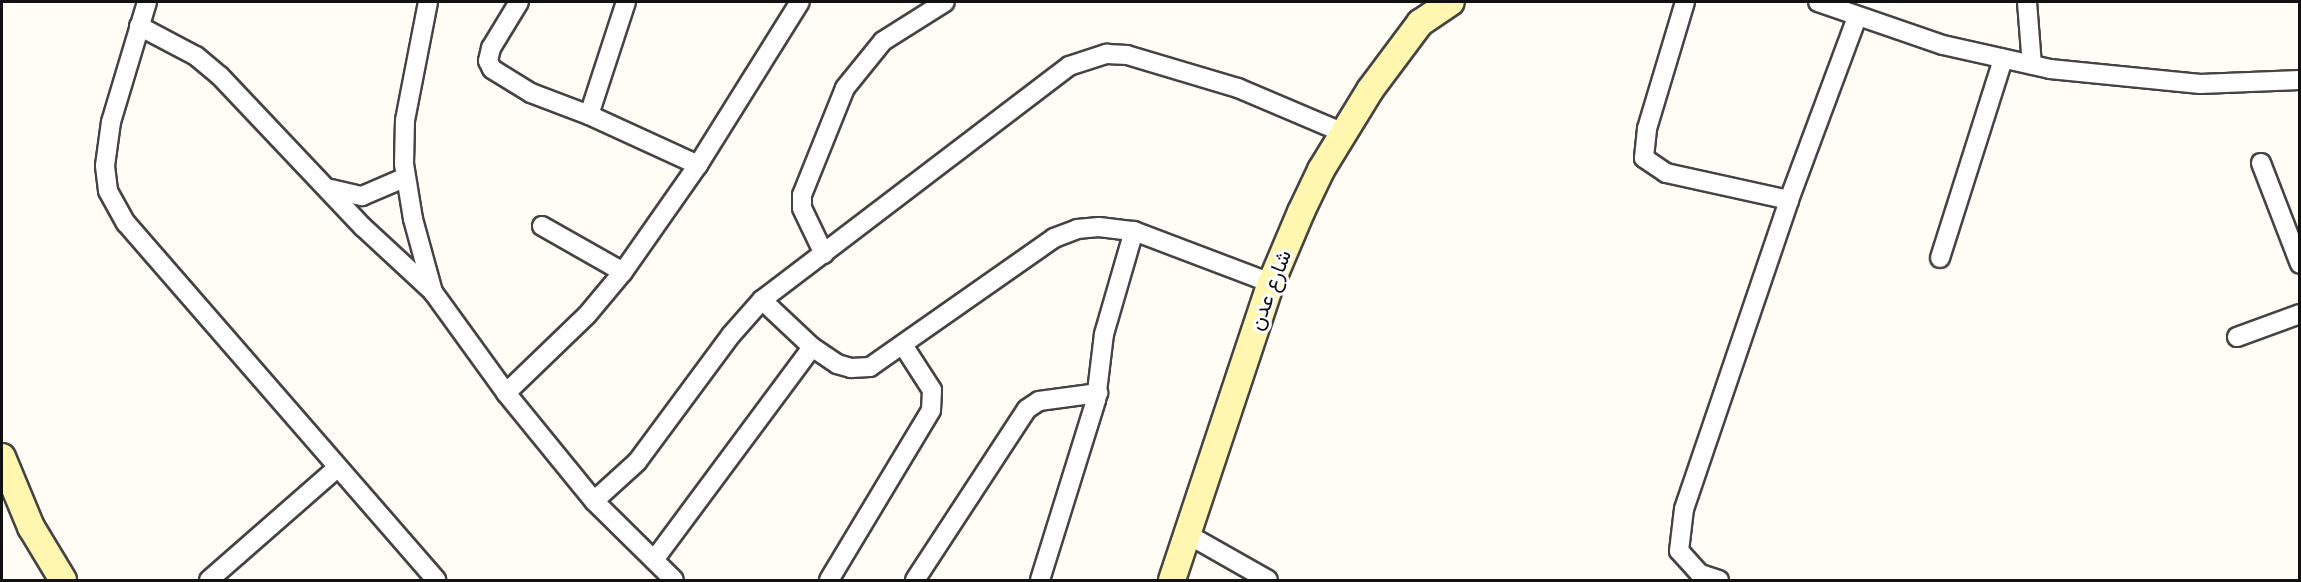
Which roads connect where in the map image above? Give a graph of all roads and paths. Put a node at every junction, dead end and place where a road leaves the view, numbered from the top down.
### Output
1 (147, 2) edge
2 (428, 2) edge
3 (519, 2) edge
4 (626, 2) edge
5 (800, 2) edge
6 (945, 2) edge
7 (1451, 2) edge
8 (1685, 2) edge
9 (1818, 2) edge
10 (2027, 2) edge
11 (1422, 12) edge
12 (1857, 17) junction
13 (140, 26) junction
14 (2003, 59) junction
15 (2032, 65) junction
16 (2300, 80) edge
17 (589, 115) junction
18 (1344, 133) junction
19 (2261, 163) dead end
20 (698, 165) junction
21 (404, 178) junction
22 (331, 189) junction
23 (1789, 200) junction
24 (542, 226) dead end
25 (1134, 231) junction
26 (824, 254) junction
27 (1940, 258) dead end
28 (2300, 264) edge
29 (622, 272) junction
30 (1270, 284) junction
31 (433, 292) junction
32 (762, 300) junction
33 (2300, 314) edge
34 (2238, 337) dead end
35 (903, 345) junction
36 (812, 347) junction
37 (506, 393) junction
38 (1098, 393) junction
39 (2, 458) edge
40 (336, 470) junction
41 (594, 501) junction
42 (1187, 534) junction
43 (654, 560) junction
44 (916, 578) edge
45 (63, 580) edge
46 (209, 580) edge
47 (436, 580) edge
48 (674, 580) edge
49 (829, 580) edge
50 (936, 580) edge
51 (1040, 580) edge
52 (1172, 580) edge
53 (1268, 580) edge
54 (1719, 580) edge

1 - 13 street
2 - 21 street
3 - 17 street
4 - 17 street
5 - 20 street
6 - 26 street
7 - 11 street, شارع عدن
8 - 23 street
9 - 12 street
10 - 15 street
11 - 18 street, شارع عدن
12 - 14 street
12 - 23 street
13 - 22 street
13 - 40 street
14 - 15 street
14 - 27 street
15 - 16 street
17 - 20 street
18 - 26 street
18 - 30 street, شارع عدن
19 - 28 street
20 - 29 street
21 - 22 street
21 - 31 street
22 - 31 street
23 - 54 street
24 - 29 street
25 - 30 street
25 - 35 street
25 - 38 street
26 - 32 street
29 - 37 street
30 - 42 street, شارع عدن
31 - 37 street
32 - 36 street
32 - 41 street
33 - 34 street
35 - 36 street
35 - 49 street
36 - 43 street
37 - 41 street
38 - 44 street
38 - 51 street
39 - 45 street
40 - 46 street
40 - 47 street
41 - 43 street
42 - 52 street, شارع عدن
42 - 53 street
43 - 48 street
44 - 50 street

